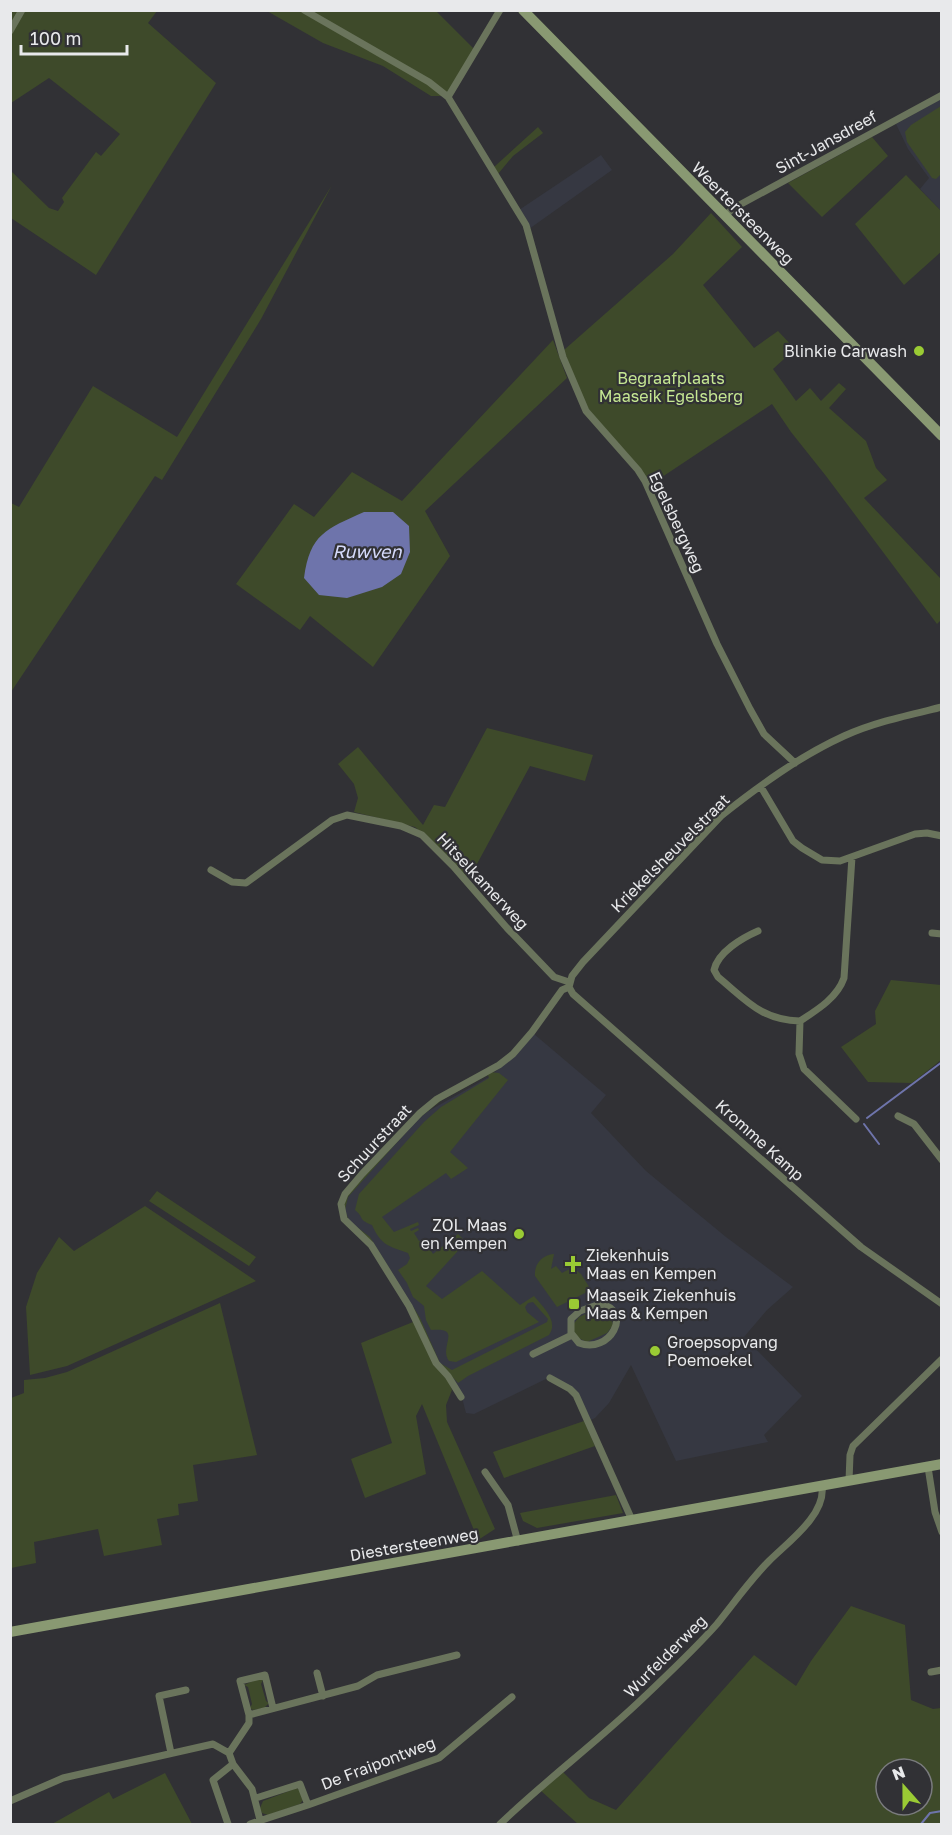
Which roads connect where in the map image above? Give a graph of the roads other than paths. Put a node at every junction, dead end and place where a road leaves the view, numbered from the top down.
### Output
1 (22, 10) edge
2 (304, 10) edge
3 (500, 10) edge
4 (522, 10) edge
5 (10, 31) edge
6 (942, 95) edge
7 (448, 97) junction
8 (725, 216) junction
9 (942, 436) edge
10 (942, 707) edge
11 (795, 763) junction
12 (761, 787) junction
13 (942, 836) edge
14 (852, 857) junction
15 (211, 870) dead end
16 (758, 931) dead end
17 (932, 933) dead end
18 (942, 934) edge
19 (569, 984) junction
20 (800, 1021) junction
21 (898, 1116) dead end
22 (856, 1119) dead end
23 (942, 1160) edge
24 (942, 1304) edge
25 (572, 1335) junction
26 (533, 1354) dead end
27 (942, 1359) edge
28 (550, 1378) dead end
29 (460, 1397) dead end
30 (942, 1464) edge
31 (928, 1467) junction
32 (485, 1472) dead end
33 (849, 1481) junction
34 (822, 1486) junction
35 (632, 1520) junction
36 (942, 1532) edge
37 (518, 1542) junction
38 (10, 1632) edge
39 (457, 1655) dead end
40 (942, 1670) edge
41 (931, 1672) dead end
42 (317, 1673) dead end
43 (186, 1690) dead end
44 (323, 1696) junction
45 (512, 1697) dead end
46 (273, 1708) junction
47 (249, 1715) junction
48 (171, 1753) junction
49 (229, 1754) junction
50 (233, 1764) junction
51 (256, 1798) junction
52 (10, 1801) edge
53 (308, 1804) junction
54 (260, 1823) edge
55 (228, 1824) edge
56 (250, 1824) edge
57 (500, 1824) edge

1 - 5 street
2 - 7 street, Egelsbergweg
3 - 7 street
4 - 8 main road, Weertersteenweg
6 - 8 street, Sint-Jansdreef
7 - 11 street, Egelsbergweg
8 - 9 main road, Weertersteenweg
10 - 11 street, Kriekelsheuvelstraat
11 - 12 street, Kriekelsheuvelstraat
12 - 14 street
12 - 19 street, Kriekelsheuvelstraat
13 - 14 street
14 - 20 street
15 - 19 street, Hitselkamerweg
16 - 20 street
17 - 18 street
19 - 24 street, Kromme Kamp
19 - 29 street, Schuurstraat
20 - 22 street
21 - 23 street
25 - 25 street
25 - 26 street
27 - 33 street
28 - 35 street
30 - 31 main road, Diestersteenweg
31 - 33 main road, Diestersteenweg
31 - 36 street
32 - 37 street
33 - 34 main road, Diestersteenweg
34 - 35 main road, Diestersteenweg
34 - 57 street, Wurfelderweg
35 - 37 main road, Diestersteenweg
37 - 38 main road, Diestersteenweg
39 - 44 street
40 - 41 street
42 - 44 street
43 - 48 street
44 - 46 street
45 - 53 street, De Fraipontweg
46 - 47 street
46 - 47 street
47 - 49 street
48 - 49 street
48 - 52 street
49 - 50 street
50 - 51 street
50 - 55 street
51 - 53 street, De Fraipontweg
51 - 54 street
53 - 54 street, De Fraipontweg
54 - 56 street, De Fraipontweg

